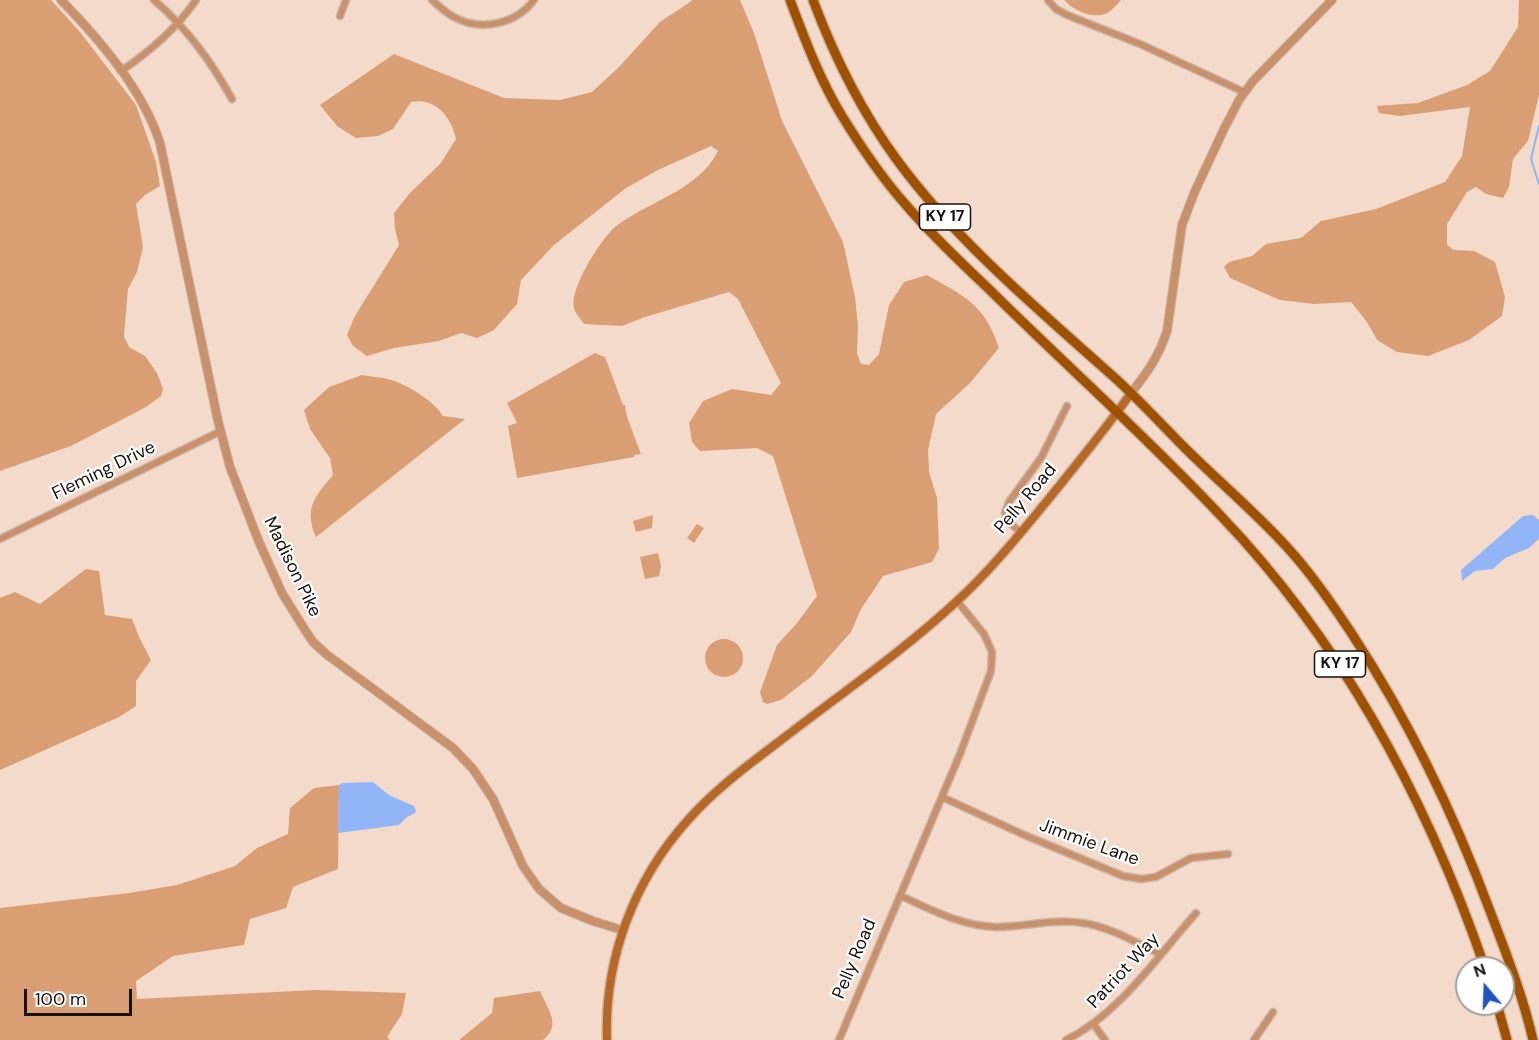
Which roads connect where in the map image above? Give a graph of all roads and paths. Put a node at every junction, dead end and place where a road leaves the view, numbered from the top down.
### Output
1 (61, 0) edge
2 (154, 0) edge
3 (196, 0) edge
4 (346, 0) edge
5 (432, 0) edge
6 (534, 0) edge
7 (790, 0) edge
8 (813, 0) edge
9 (1048, 0) edge
10 (1332, 0) edge
11 (340, 16) dead end
12 (178, 22) junction
13 (121, 71) junction
14 (1244, 92) junction
15 (232, 99) dead end
16 (1131, 393) junction
17 (1067, 406) dead end
18 (1117, 413) junction
19 (221, 431) junction
20 (1021, 533) junction
21 (0, 539) edge
22 (957, 601) junction
23 (942, 797) junction
24 (1228, 854) dead end
25 (901, 896) junction
26 (1196, 913) dead end
27 (622, 930) junction
28 (1160, 954) junction
29 (1481, 956) edge
30 (1273, 1012) dead end
31 (1500, 1016) edge
32 (1094, 1024) junction
33 (607, 1040) edge
34 (839, 1040) edge
35 (1066, 1040) edge
36 (1106, 1040) edge
37 (1254, 1040) edge
38 (1507, 1040) edge
39 (1533, 1040) edge

1 - 13 street, Madison Pike
2 - 12 street
3 - 12 street
4 - 11 street
5 - 6 street
7 - 18 main road, KY 17
8 - 16 main road, KY 17
9 - 14 street
10 - 14 street, Pelly Road
12 - 13 street
12 - 15 street
13 - 19 street, Madison Pike
14 - 16 street, Pelly Road
16 - 18 main road, Pelly Road
16 - 39 main road, KY 17
17 - 20 street
18 - 20 main road, Pelly Road
18 - 29 main road, KY 17
19 - 21 street, Fleming Drive
19 - 27 street, Madison Pike
20 - 22 main road, Pelly Road
22 - 23 street, Pelly Road
22 - 27 main road
23 - 24 street, Jimmie Lane
23 - 25 street, Pelly Road
25 - 28 street
25 - 34 street, Pelly Road
26 - 28 street, Patriot Way
27 - 33 main road
28 - 32 street, Patriot Way
30 - 37 street
31 - 38 main road
32 - 35 street, Patriot Way
32 - 36 street

